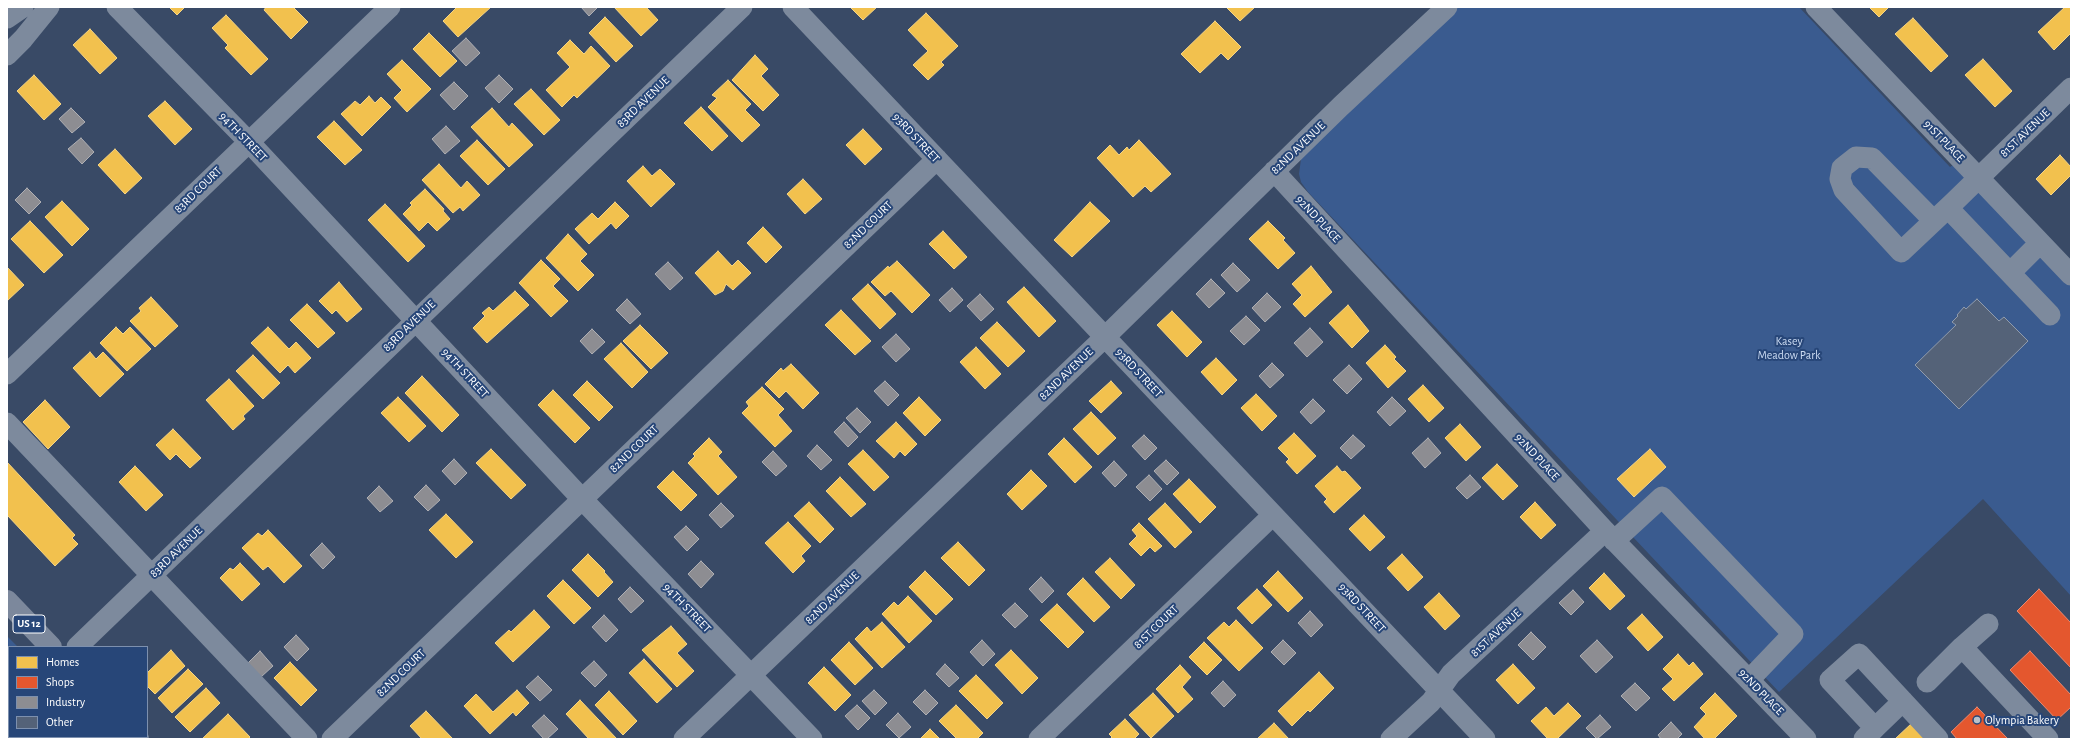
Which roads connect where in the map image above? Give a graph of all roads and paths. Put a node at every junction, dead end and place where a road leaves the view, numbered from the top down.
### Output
1 (23, 7) edge
2 (49, 7) edge
3 (117, 7) edge
4 (390, 7) edge
5 (742, 7) edge
6 (793, 7) edge
7 (1447, 7) edge
8 (1816, 7) edge
9 (7, 18) edge
10 (7, 54) edge
11 (2071, 88) edge
12 (249, 142) junction
13 (937, 159) junction
14 (1274, 171) junction
15 (1979, 177) junction
16 (1941, 214) junction
17 (2040, 243) junction
18 (2010, 273) junction
19 (2071, 275) edge
20 (2050, 315) dead end
21 (416, 320) junction
22 (1105, 337) junction
23 (7, 374) edge
24 (7, 423) edge
25 (582, 499) junction
26 (1273, 515) junction
27 (1610, 536) junction
28 (151, 576) junction
29 (7, 601) edge
30 (1988, 624) dead end
31 (45, 645) edge
32 (78, 646) edge
33 (1962, 647) junction
34 (751, 674) junction
35 (1749, 680) junction
36 (1927, 682) dead end
37 (1439, 690) junction
38 (1903, 701) junction
39 (1870, 734) edge
40 (308, 739) edge
41 (332, 739) edge
42 (684, 739) edge
43 (812, 739) edge
44 (1039, 739) edge
45 (1392, 739) edge
46 (1485, 739) edge
47 (1806, 739) edge
48 (1938, 739) edge
49 (2048, 739) edge

1 - 9 street
2 - 10 street
3 - 12 street, 94TH STREET
4 - 12 street, 83RD COURT
5 - 21 street, 83RD AVENUE
6 - 13 street, 93RD STREET
7 - 14 street, 82ND AVENUE
8 - 15 street, 91ST PLACE
11 - 15 street, 81ST AVENUE
12 - 21 street, 94TH STREET
12 - 23 street, 83RD COURT
13 - 22 street, 93RD STREET
13 - 25 street, 82ND COURT
14 - 22 street, 82ND AVENUE
14 - 27 street, 92ND PLACE
15 - 16 street, 81ST AVENUE
15 - 17 street, 91ST PLACE
16 - 16 street
16 - 18 street
17 - 18 street
17 - 19 street, 91ST PLACE
18 - 20 street
21 - 25 street, 94TH STREET
21 - 28 street, 83RD AVENUE
22 - 26 street, 93RD STREET
22 - 34 street, 82ND AVENUE
24 - 28 street
25 - 34 street, 94TH STREET
25 - 41 street, 82ND COURT
26 - 37 street, 93RD STREET
26 - 44 street, 81ST COURT
27 - 35 street, 92ND PLACE
27 - 35 street, 81ST AVENUE
27 - 37 street, 81ST AVENUE
28 - 32 street, 83RD AVENUE
28 - 40 street
29 - 31 main road, US 12
30 - 33 street
33 - 36 street
33 - 49 street
34 - 42 street, 82ND AVENUE
34 - 43 street, 94TH STREET
35 - 47 street, 92ND PLACE
37 - 45 street, 81ST AVENUE
37 - 46 street, 93RD STREET
38 - 39 street
38 - 39 street
38 - 48 street

